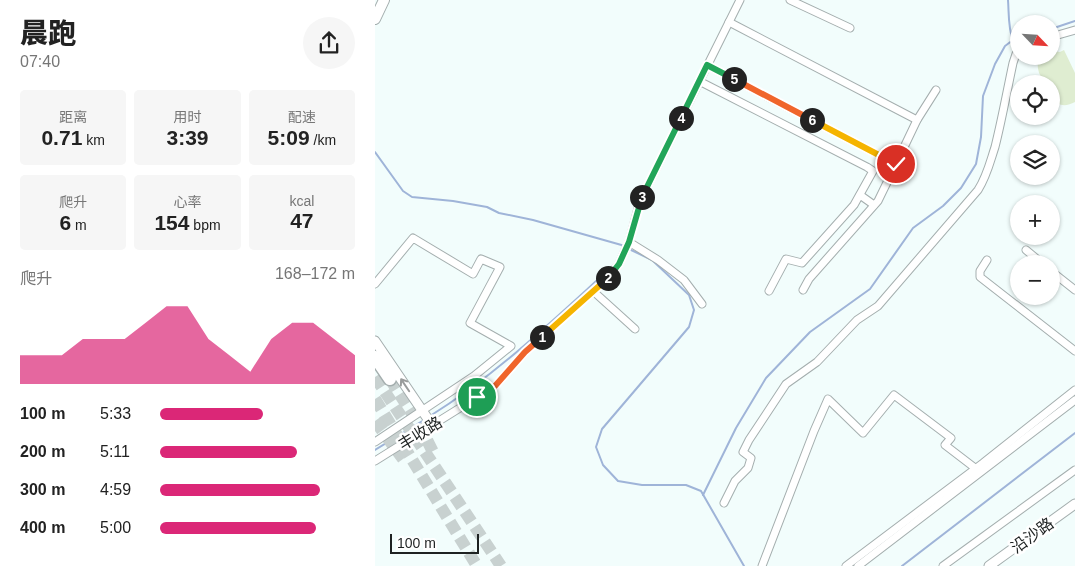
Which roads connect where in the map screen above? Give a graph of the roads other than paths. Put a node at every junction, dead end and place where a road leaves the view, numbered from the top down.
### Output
1 (383, 0) edge
2 (739, 0) edge
3 (790, 0) edge
4 (375, 19) edge
5 (729, 22) junction
6 (850, 28) dead end
7 (1075, 30) edge
8 (1060, 34) edge
9 (707, 65) junction
10 (1013, 65) edge
11 (699, 81) junction
12 (936, 90) dead end
13 (917, 120) junction
14 (896, 164) junction
15 (860, 195) junction
16 (874, 205) junction
17 (629, 242) junction
18 (1026, 250) dead end
19 (1032, 255) edge
20 (987, 260) dead end
21 (1060, 278) edge
22 (375, 284) edge
23 (803, 290) dead end
24 (1075, 290) edge
25 (593, 291) junction
26 (769, 291) dead end
27 (702, 304) dead end
28 (635, 329) dead end
29 (375, 341) edge
30 (1075, 352) edge
31 (375, 357) edge
32 (390, 379) tunnel mouth
33 (1075, 390) edge
34 (1075, 400) edge
35 (432, 426) junction
36 (375, 442) edge
37 (375, 462) edge
38 (975, 468) junction
39 (1075, 470) edge
40 (724, 504) dead end
41 (1075, 504) edge
42 (762, 566) edge
43 (846, 566) edge
44 (858, 566) edge
45 (943, 566) edge
46 (989, 566) edge

1 - 4 main road
2 - 5 street, 丰收路
3 - 6 street
5 - 9 street, 丰收路
5 - 13 street
7 - 8 street
9 - 11 street, 丰收路
9 - 14 street
10 - 40 street
11 - 15 street
11 - 17 street, 丰收路
12 - 13 street
13 - 14 street
14 - 16 street
15 - 16 street
15 - 26 street
16 - 23 street
17 - 25 street, 丰收路
17 - 27 street
18 - 19 street
20 - 30 street
21 - 24 street
22 - 36 street
25 - 28 street
25 - 35 street, 丰收路
35 -> 29 street
31 - 32 highway
33 - 38 street
34 - 44 street
35 - 37 street, 丰收路
38 - 42 street
38 - 43 street
39 - 45 street
41 - 46 street, 沿沙路

